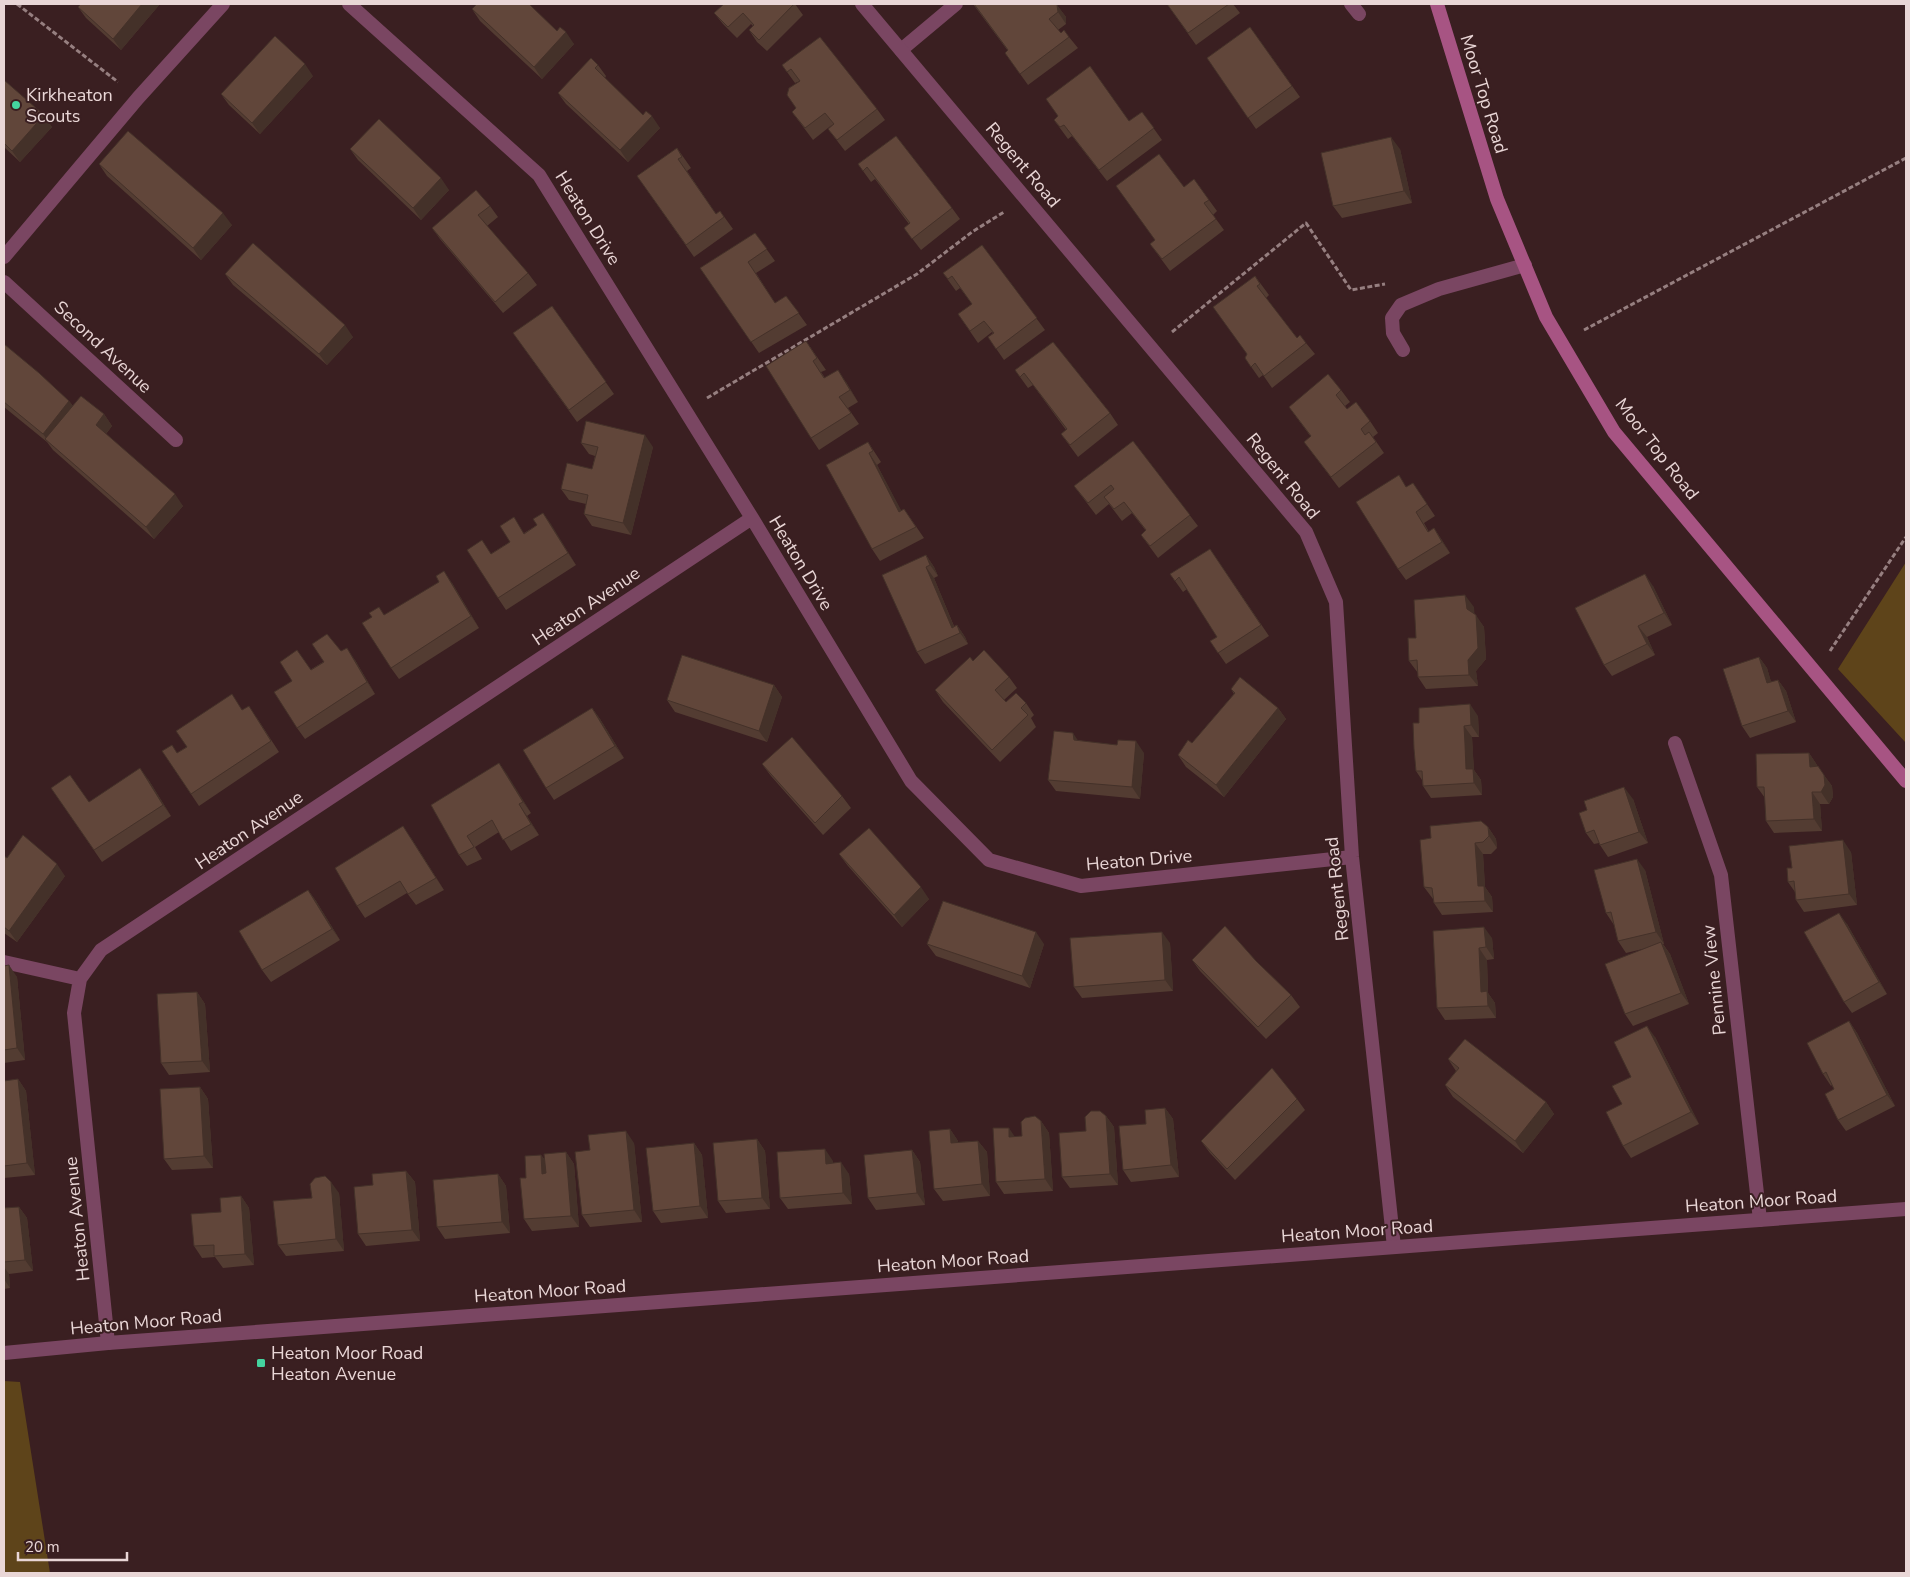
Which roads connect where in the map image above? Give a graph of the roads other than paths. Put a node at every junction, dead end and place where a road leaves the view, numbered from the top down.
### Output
1 (223, 4) edge
2 (349, 4) edge
3 (862, 4) edge
4 (956, 4) edge
5 (1437, 4) edge
6 (901, 50) junction
7 (4, 258) edge
8 (1525, 265) junction
9 (4, 282) edge
10 (1403, 350) dead end
11 (176, 440) dead end
12 (752, 518) junction
13 (1675, 742) dead end
14 (1906, 781) edge
15 (1352, 858) junction
16 (4, 962) edge
17 (80, 979) junction
18 (1906, 1209) edge
19 (1760, 1220) junction
20 (1394, 1247) junction
21 (108, 1343) junction
22 (4, 1354) edge

1 - 7 street
2 - 12 street, Heaton Drive
3 - 6 street, Regent Road
4 - 6 street
5 - 8 main road, Moor Top Road
6 - 15 street, Regent Road
8 - 10 street
8 - 14 main road, Moor Top Road
9 - 11 street, Second Avenue
12 - 15 street, Heaton Drive
12 - 17 street, Heaton Avenue
13 - 19 street, Pennine View
15 - 20 street, Regent Road
16 - 17 street
17 - 21 street, Heaton Avenue
18 - 19 street, Heaton Moor Road
19 - 20 street, Heaton Moor Road
20 - 21 street, Heaton Moor Road
21 - 22 street, Heaton Moor Road

